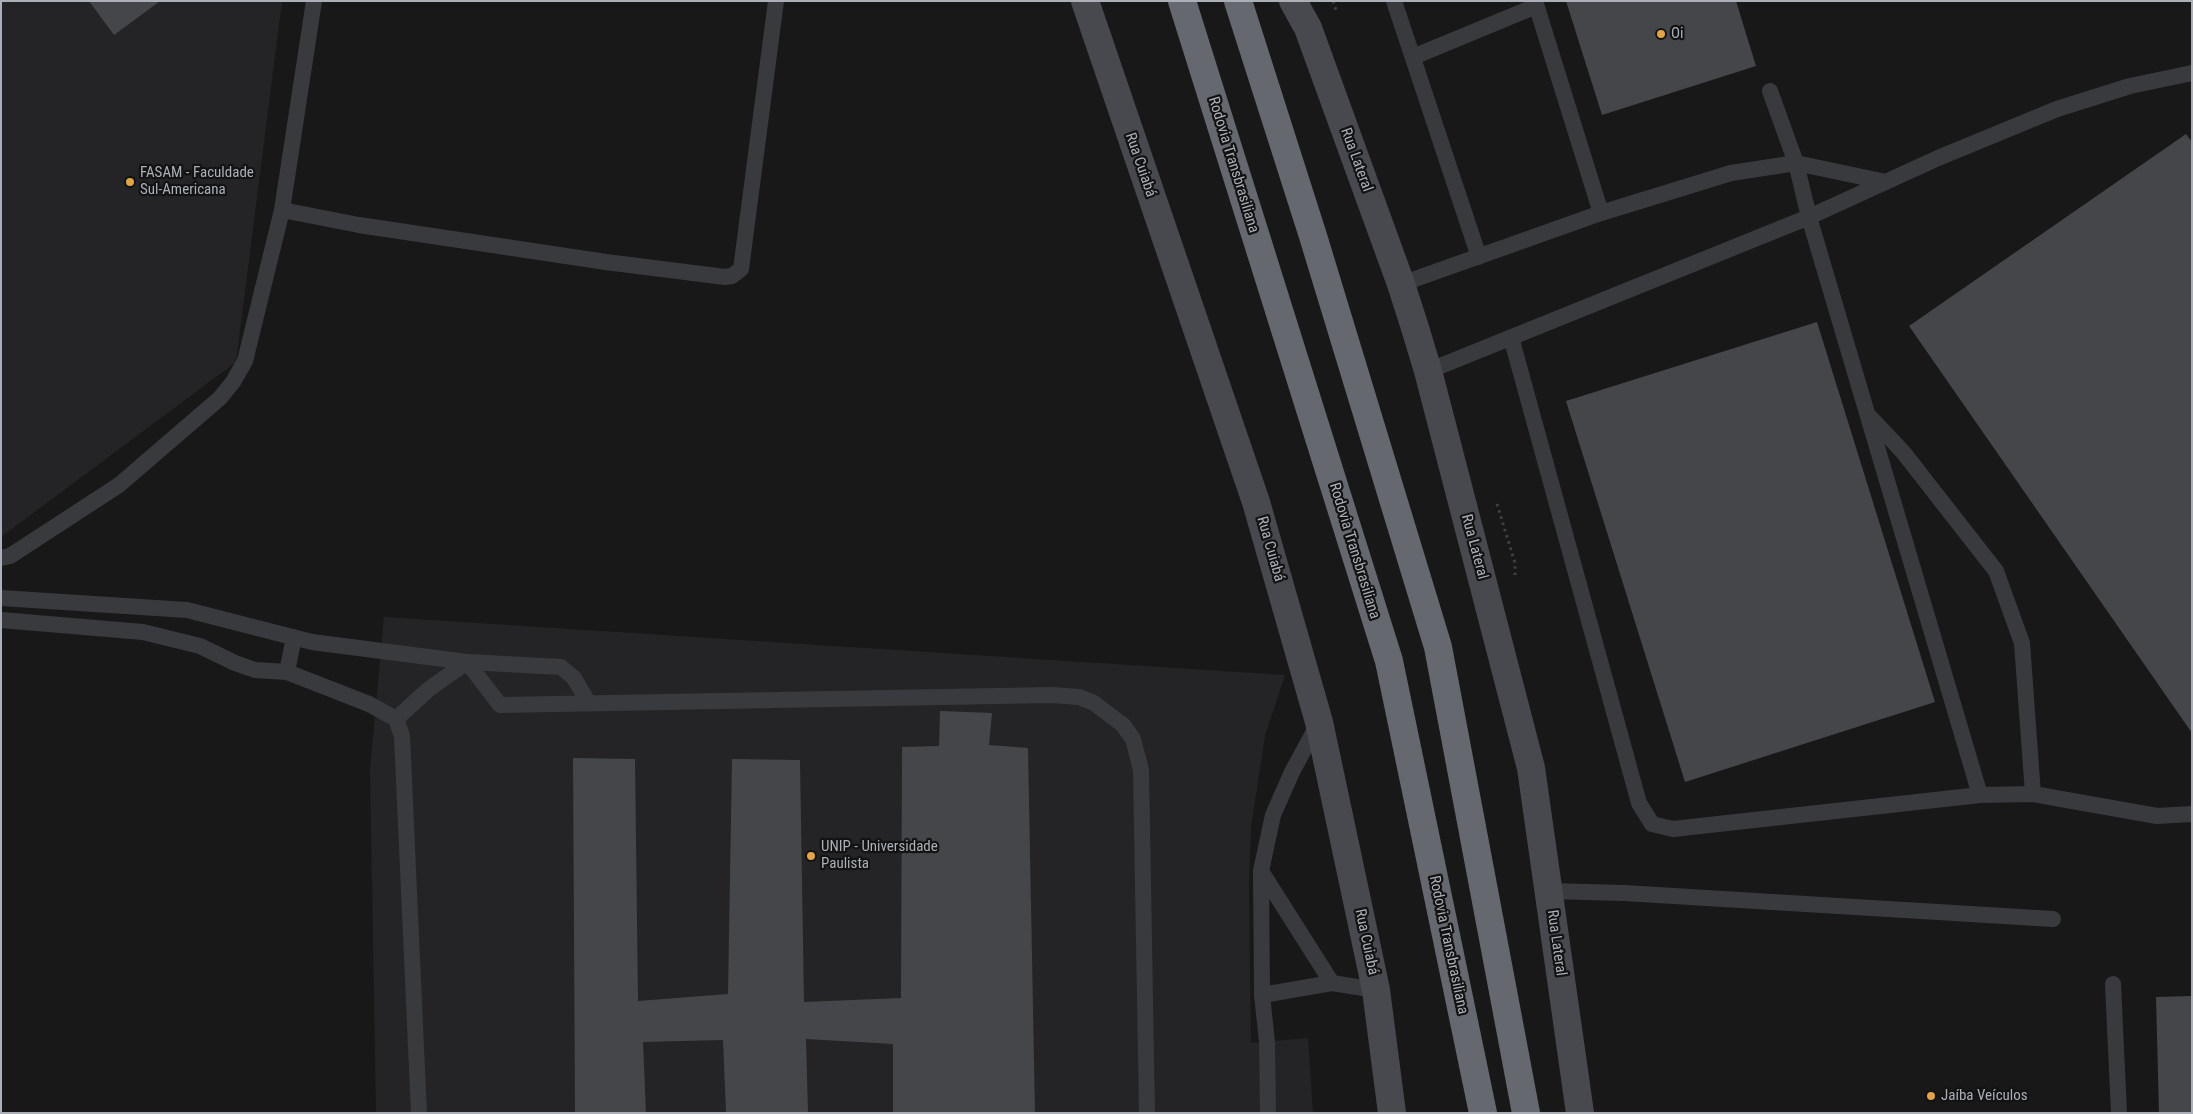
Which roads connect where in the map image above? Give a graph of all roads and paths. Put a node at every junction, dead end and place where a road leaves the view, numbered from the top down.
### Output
1 (314, 1) edge
2 (776, 1) edge
3 (1085, 1) edge
4 (1182, 1) edge
5 (1238, 1) edge
6 (1292, 1) edge
7 (1394, 1) edge
8 (1535, 3) edge
9 (1413, 57) junction
10 (2192, 73) edge
11 (1770, 91) dead end
12 (1796, 163) junction
13 (1886, 182) junction
14 (282, 210) junction
15 (1601, 212) junction
16 (1809, 217) junction
17 (1479, 258) junction
18 (1401, 284) junction
19 (1511, 337) junction
20 (1428, 371) junction
21 (1867, 414) junction
22 (1, 558) edge
23 (1, 598) edge
24 (1, 620) edge
25 (294, 638) junction
26 (467, 662) junction
27 (287, 672) junction
28 (588, 702) junction
29 (396, 719) junction
30 (1319, 722) junction
31 (2033, 794) junction
32 (1980, 795) junction
33 (2192, 814) edge
34 (1261, 871) junction
35 (1549, 892) junction
36 (2053, 918) dead end
37 (1332, 983) junction
38 (2113, 984) dead end
39 (1376, 990) junction
40 (1262, 995) junction
41 (418, 1113) edge
42 (1147, 1113) edge
43 (1268, 1113) edge
44 (1392, 1113) edge
45 (1483, 1113) edge
46 (1526, 1113) edge
47 (1580, 1113) edge
48 (2119, 1113) edge

1 - 14 lane
2 - 14 lane
3 - 30 main road, Rua Cuiabá
4 - 45 highway, Rodovia Transbrasiliana
5 - 46 highway
6 - 18 main road, Rua Lateral
7 - 9 lane
8 - 9 lane
8 - 15 lane
9 - 17 lane
10 - 13 lane
11 - 12 lane
12 - 13 lane
12 - 15 lane
12 - 16 lane
13 - 16 lane
14 - 22 lane
15 - 17 lane
16 - 19 lane
16 - 21 lane
17 - 18 lane
18 - 20 main road, Rua Lateral
19 - 20 lane
19 - 32 lane
20 - 35 main road, Rua Lateral
21 - 31 lane
21 - 32 lane
23 - 25 lane
24 - 27 lane
25 - 26 lane
25 - 27 lane
26 - 28 lane
26 - 28 lane
26 - 29 lane
27 - 29 lane
28 - 42 lane
29 - 41 lane
30 - 34 lane
30 - 39 main road, Rua Cuiabá
31 - 32 lane
31 - 33 lane
34 - 37 lane
34 - 40 lane
35 - 36 lane
35 - 47 main road, Rua Lateral
37 - 39 lane
37 - 40 lane
38 - 48 lane
39 - 44 main road, Rua Cuiabá
40 - 43 lane

